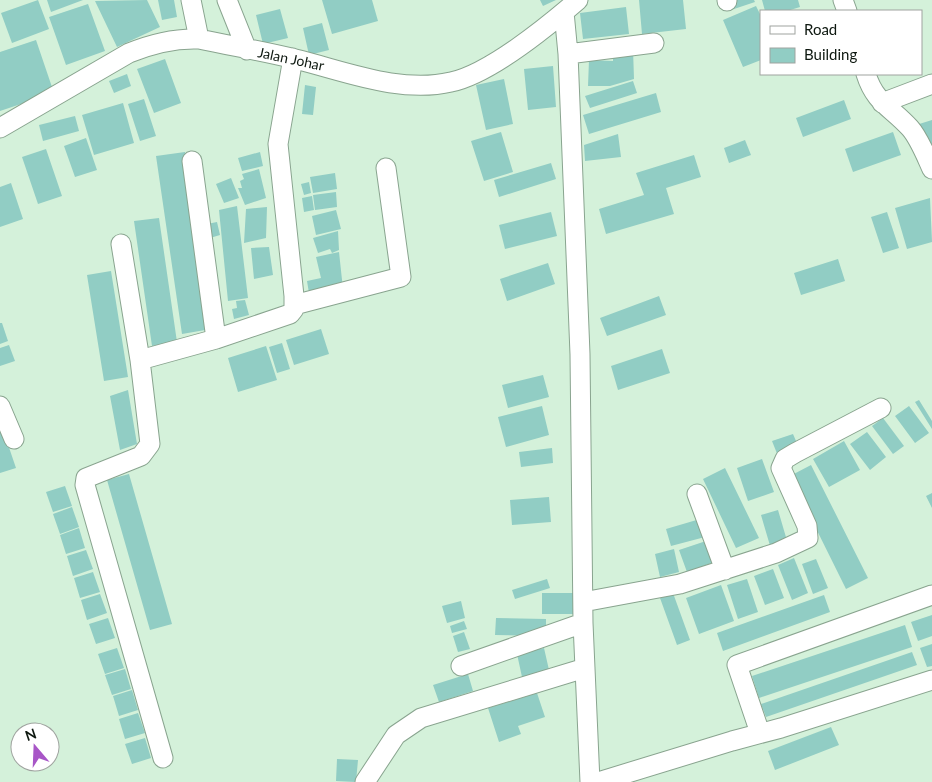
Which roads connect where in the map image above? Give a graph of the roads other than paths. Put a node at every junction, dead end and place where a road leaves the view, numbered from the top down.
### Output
1 (191, 0) edge
2 (227, 0) edge
3 (571, 6) edge
4 (198, 39) junction
5 (654, 43) dead end
6 (247, 50) junction
7 (568, 54) junction
8 (293, 58) junction
9 (866, 75) edge
10 (932, 84) edge
11 (882, 103) junction
12 (0, 128) edge
13 (192, 161) dead end
14 (386, 168) dead end
15 (932, 169) edge
16 (121, 244) dead end
17 (294, 305) junction
18 (216, 339) junction
19 (140, 360) junction
20 (0, 406) edge
21 (881, 408) dead end
22 (14, 439) dead end
23 (697, 494) dead end
24 (725, 570) junction
25 (932, 595) edge
26 (583, 602) junction
27 (583, 623) junction
28 (461, 666) dead end
29 (584, 668) junction
30 (932, 680) edge
31 (760, 733) junction
32 (163, 758) dead end
33 (365, 782) edge
34 (590, 782) edge
35 (598, 782) edge

1 - 4 street
2 - 6 street
3 - 7 street
3 - 8 street, Jalan Johar
4 - 6 street, Jalan Johar
4 - 12 street, Jalan Johar
5 - 7 street
6 - 8 street, Jalan Johar
7 - 26 street
8 - 17 street
9 - 11 street
10 - 11 street
11 - 15 street
13 - 18 street
14 - 17 street
16 - 19 street
17 - 18 street
18 - 19 street
19 - 32 street
20 - 22 street
21 - 24 street
23 - 24 street
24 - 26 street
25 - 31 street
26 - 27 street
27 - 28 street
27 - 29 street
29 - 33 street
29 - 34 street
30 - 31 street
31 - 35 street

